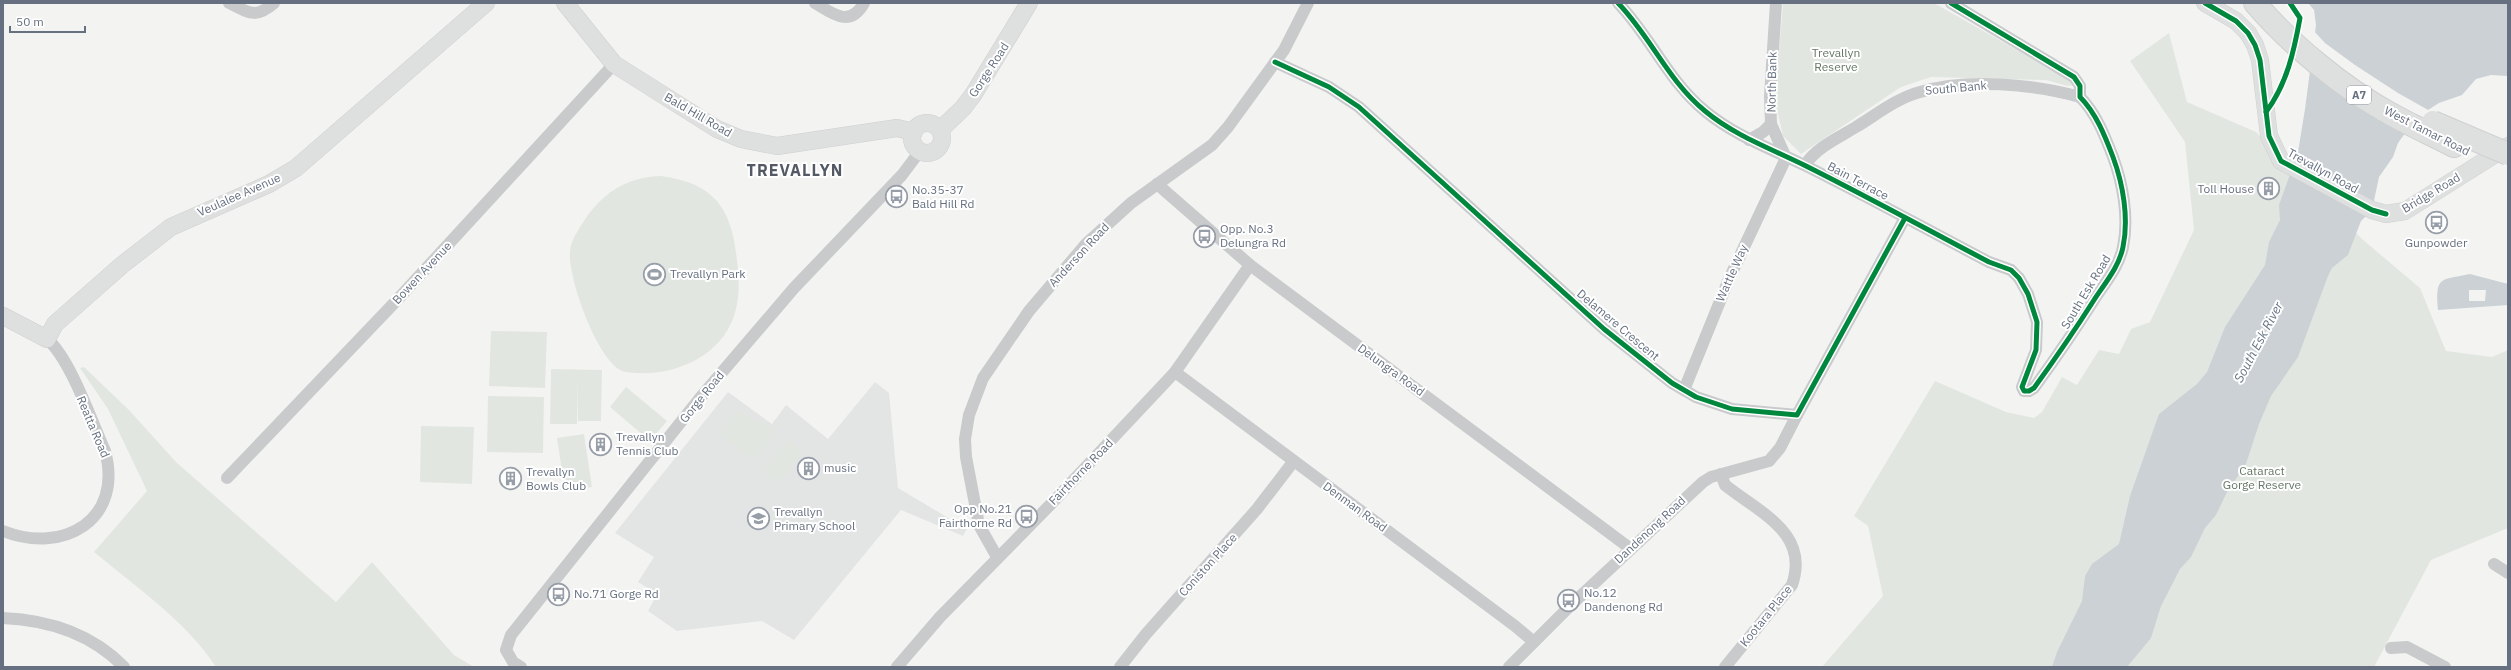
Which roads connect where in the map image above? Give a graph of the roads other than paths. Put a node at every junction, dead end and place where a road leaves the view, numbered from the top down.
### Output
1 (229, 3) edge
2 (274, 3) edge
3 (486, 3) edge
4 (565, 3) edge
5 (814, 3) edge
6 (864, 3) edge
7 (1029, 3) edge
8 (1308, 3) edge
9 (1618, 3) edge
10 (1776, 3) edge
11 (1951, 3) edge
12 (2205, 3) edge
13 (2255, 3) edge
14 (2279, 14) edge
15 (1275, 62) junction
16 (614, 64) junction
17 (2080, 97) junction
18 (1771, 124) junction
19 (940, 130) junction
20 (914, 132) junction
21 (1749, 140) junction
22 (2508, 146) edge
23 (920, 151) junction
24 (2508, 154) edge
25 (1786, 158) junction
26 (1805, 165) junction
27 (2508, 169) edge
28 (1157, 184) junction
29 (2372, 210) joint
30 (1905, 218) junction
31 (1250, 265) junction
32 (3, 316) edge
33 (46, 339) junction
34 (1175, 372) junction
35 (1684, 390) junction
36 (2024, 391) joint
37 (1797, 415) junction
38 (1293, 462) junction
39 (1721, 474) junction
40 (227, 478) dead end
41 (3, 530) edge
42 (1630, 548) junction
43 (997, 557) junction
44 (2494, 564) dead end
45 (2508, 573) edge
46 (3, 618) edge
47 (1534, 642) junction
48 (2391, 648) dead end
49 (124, 667) edge
50 (521, 667) edge
51 (898, 667) edge
52 (1120, 667) edge
53 (1509, 667) edge
54 (1725, 667) edge
55 (2445, 667) edge

1 - 2 street
3 - 33 street, Veulalee Avenue
4 - 16 street, Bald Hill Road
5 - 6 street
7 - 19 street, Gorge Road
8 - 15 street, Anderson Road
9 - 21 street, Bain Terrace
10 - 18 street, North Bank
11 - 17 street, South Esk Road
12 - 29 street, Trevallyn Road
13 - 14 highway, A7
14 - 24 highway, West Tamar Road / A7, bridge
14 - 27 highway, West Tamar Road / A7
15 - 28 street, Anderson Road
15 - 35 street, Delamere Crescent
16 - 20 street, Bald Hill Road
16 - 40 street, Bowen Avenue
17 - 26 street, South Bank
17 - 36 street, South Esk Road
18 - 21 street
18 - 25 street, North Bank
19 - 20 street
19 - 23 street
20 - 23 street
21 - 25 street, Bain Terrace
22 - 29 street, Bridge Road
23 - 50 street, Gorge Road
25 - 26 street, Bain Terrace
25 - 35 street, Wattle Way
26 - 30 street, Bain Terrace
28 - 31 street, Delungra Road
28 - 43 street, Anderson Road
30 - 36 street, Bain Terrace
30 - 37 street
31 - 34 street, Fairthorne Road
31 - 42 street, Delungra Road
32 - 33 street
33 - 41 street, Reatta Road
34 - 38 street, Denman Road
34 - 43 street, Fairthorne Road
35 - 37 street, Delamere Crescent
37 - 39 street, Dandenong Road
38 - 47 street, Denman Road
38 - 52 street, Coniston Place
39 - 42 street, Dandenong Road
39 - 54 street, Kootara Place
42 - 47 street, Dandenong Road
43 - 51 street, Fairthorne Road
44 - 45 street
46 - 49 street
47 - 53 street, Dandenong Road
48 - 55 street

